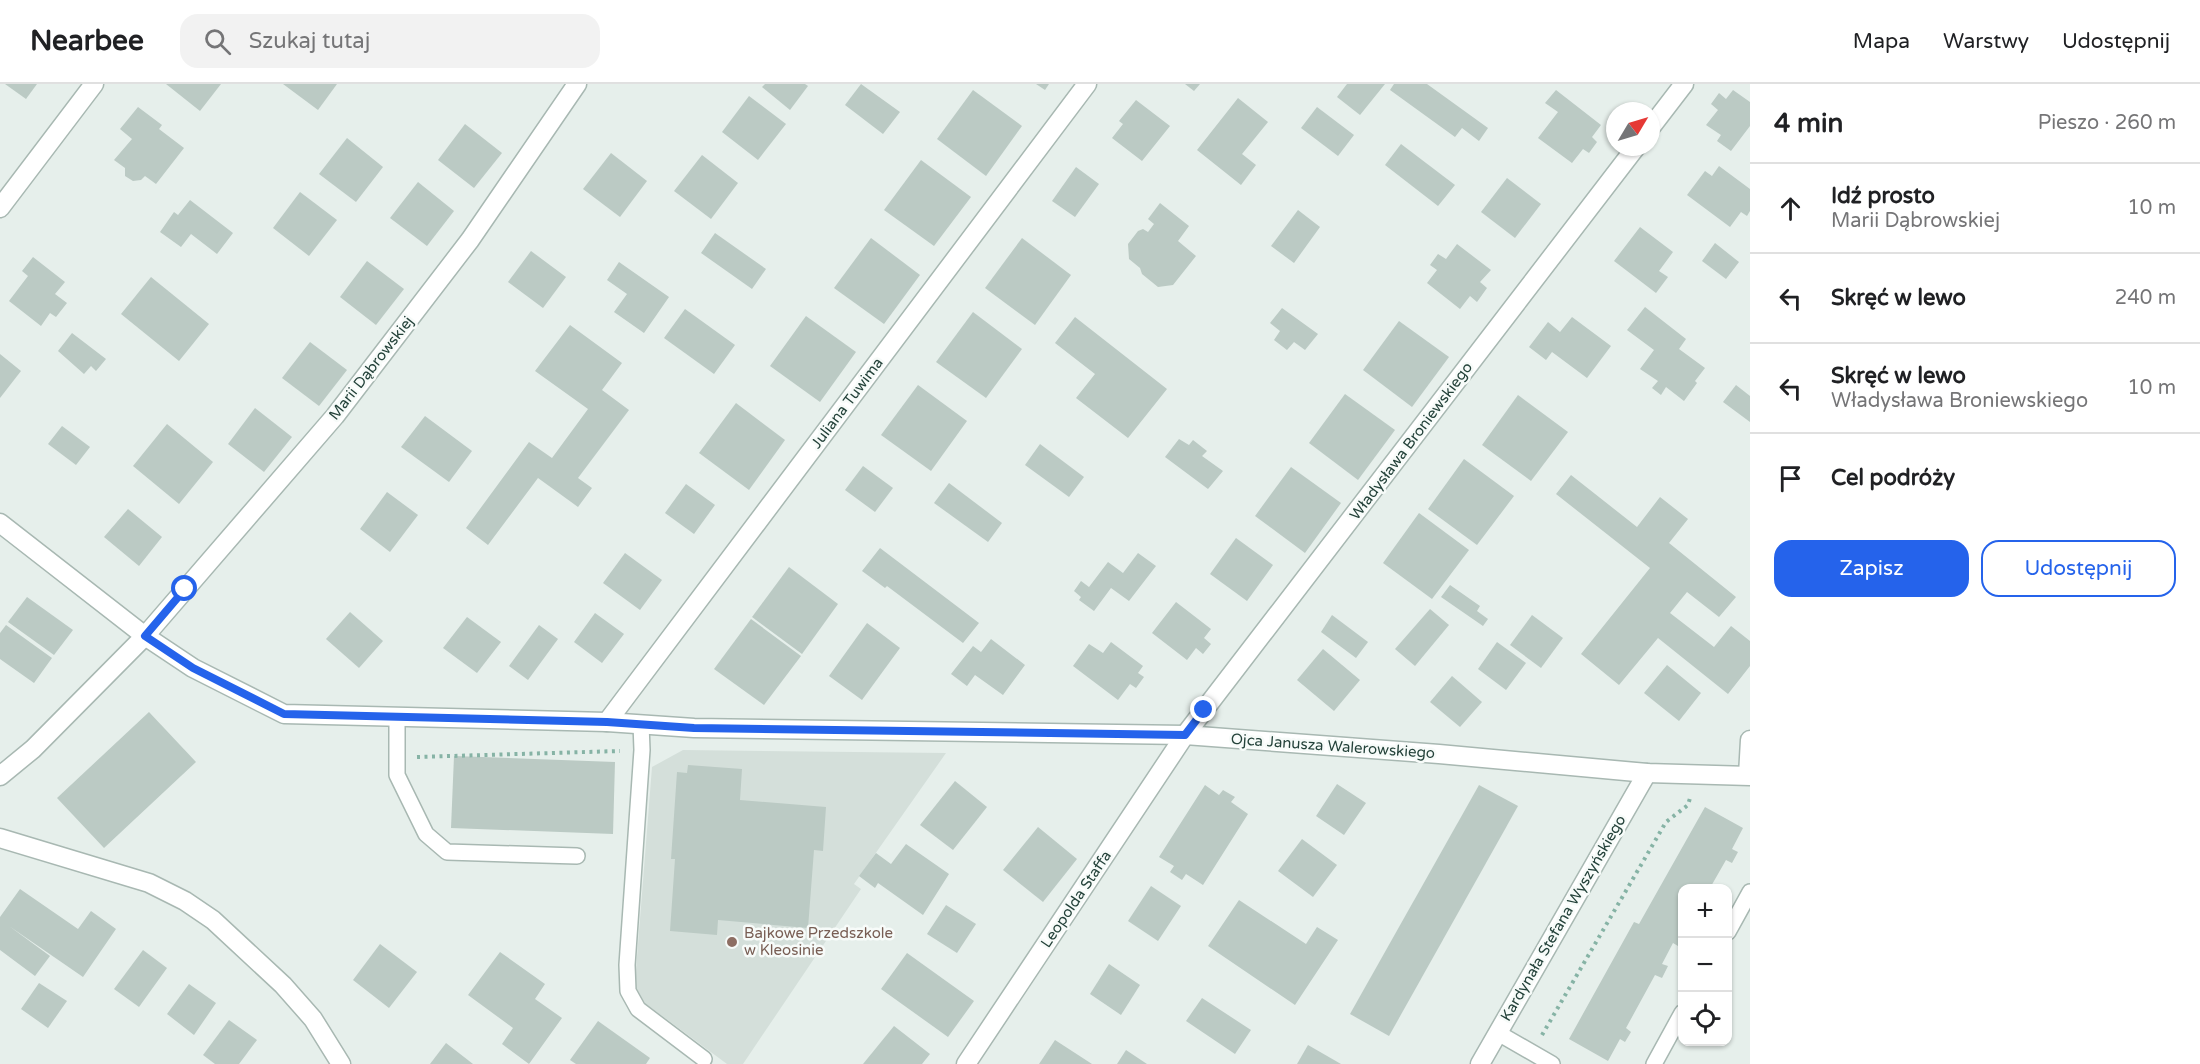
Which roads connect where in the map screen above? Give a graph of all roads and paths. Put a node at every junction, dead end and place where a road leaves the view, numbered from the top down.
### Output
1 (94, 84) edge
2 (577, 84) edge
3 (1087, 84) edge
4 (1684, 84) edge
5 (1660, 116) edge
6 (1629, 156) edge
7 (0, 208) edge
8 (0, 523) edge
9 (145, 636) junction
10 (397, 717) junction
11 (607, 722) junction
12 (641, 724) junction
13 (1185, 735) junction
14 (1750, 741) edge
15 (1647, 772) junction
16 (1699, 775) junction
17 (0, 776) edge
18 (1749, 776) edge
19 (0, 838) edge
20 (577, 856) dead end
21 (1750, 892) edge
22 (1732, 925) edge
23 (1678, 1022) edge
24 (1498, 1033) junction
25 (1532, 1052) junction
26 (704, 1059) dead end
27 (341, 1064) edge
28 (966, 1064) edge
29 (1480, 1064) edge
30 (1552, 1064) edge
31 (1654, 1064) edge

1 - 7 street
2 - 9 street, Marii Dąbrowskiej
3 - 11 street, Juliana Tuwima
4 - 5 street
6 - 13 street, Władysława Broniewskiego
8 - 9 street, Ojca Janusza Walerowskiego
9 - 10 street, Ojca Janusza Walerowskiego
9 - 17 street, Marii Dąbrowskiej
10 - 11 street, Ojca Janusza Walerowskiego
10 - 20 lane
11 - 12 street, Ojca Janusza Walerowskiego
12 - 13 street, Ojca Janusza Walerowskiego
12 - 26 lane
13 - 15 street, Ojca Janusza Walerowskiego
13 - 28 street, Leopolda Staffa
14 - 18 street
15 - 16 street, Ojca Janusza Walerowskiego
15 - 24 street, Kardynała Stefana Wyszyńskiego
16 - 18 street, Ojca Janusza Walerowskiego
16 - 25 path
19 - 27 street
21 - 22 lane
23 - 31 lane
24 - 25 lane
24 - 29 street, Kardynała Stefana Wyszyńskiego
25 - 30 lane

